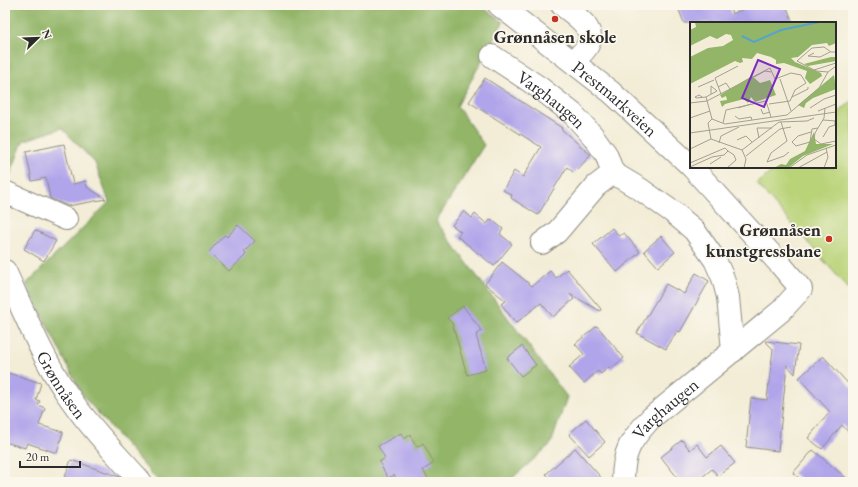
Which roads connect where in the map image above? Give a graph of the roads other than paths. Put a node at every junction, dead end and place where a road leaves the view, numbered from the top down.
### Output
1 (499, 5) edge
2 (562, 5) edge
3 (492, 56) dead end
4 (573, 62) junction
5 (690, 166) edge
6 (692, 168) edge
7 (613, 173) junction
8 (5, 192) edge
9 (66, 219) dead end
10 (542, 243) dead end
11 (5, 271) edge
12 (801, 289) joint
13 (733, 351) junction
14 (141, 482) edge
15 (623, 482) edge

1 - 4 street, Prestmarkveien
2 - 4 street
3 - 7 street, Varghaugen
4 - 5 street, Prestmarkveien
6 - 12 street, Prestmarkveien
7 - 10 street
7 - 13 street
8 - 9 street
11 - 14 street, Grønnåsen
12 - 13 street, Varghaugen
13 - 15 street, Varghaugen

